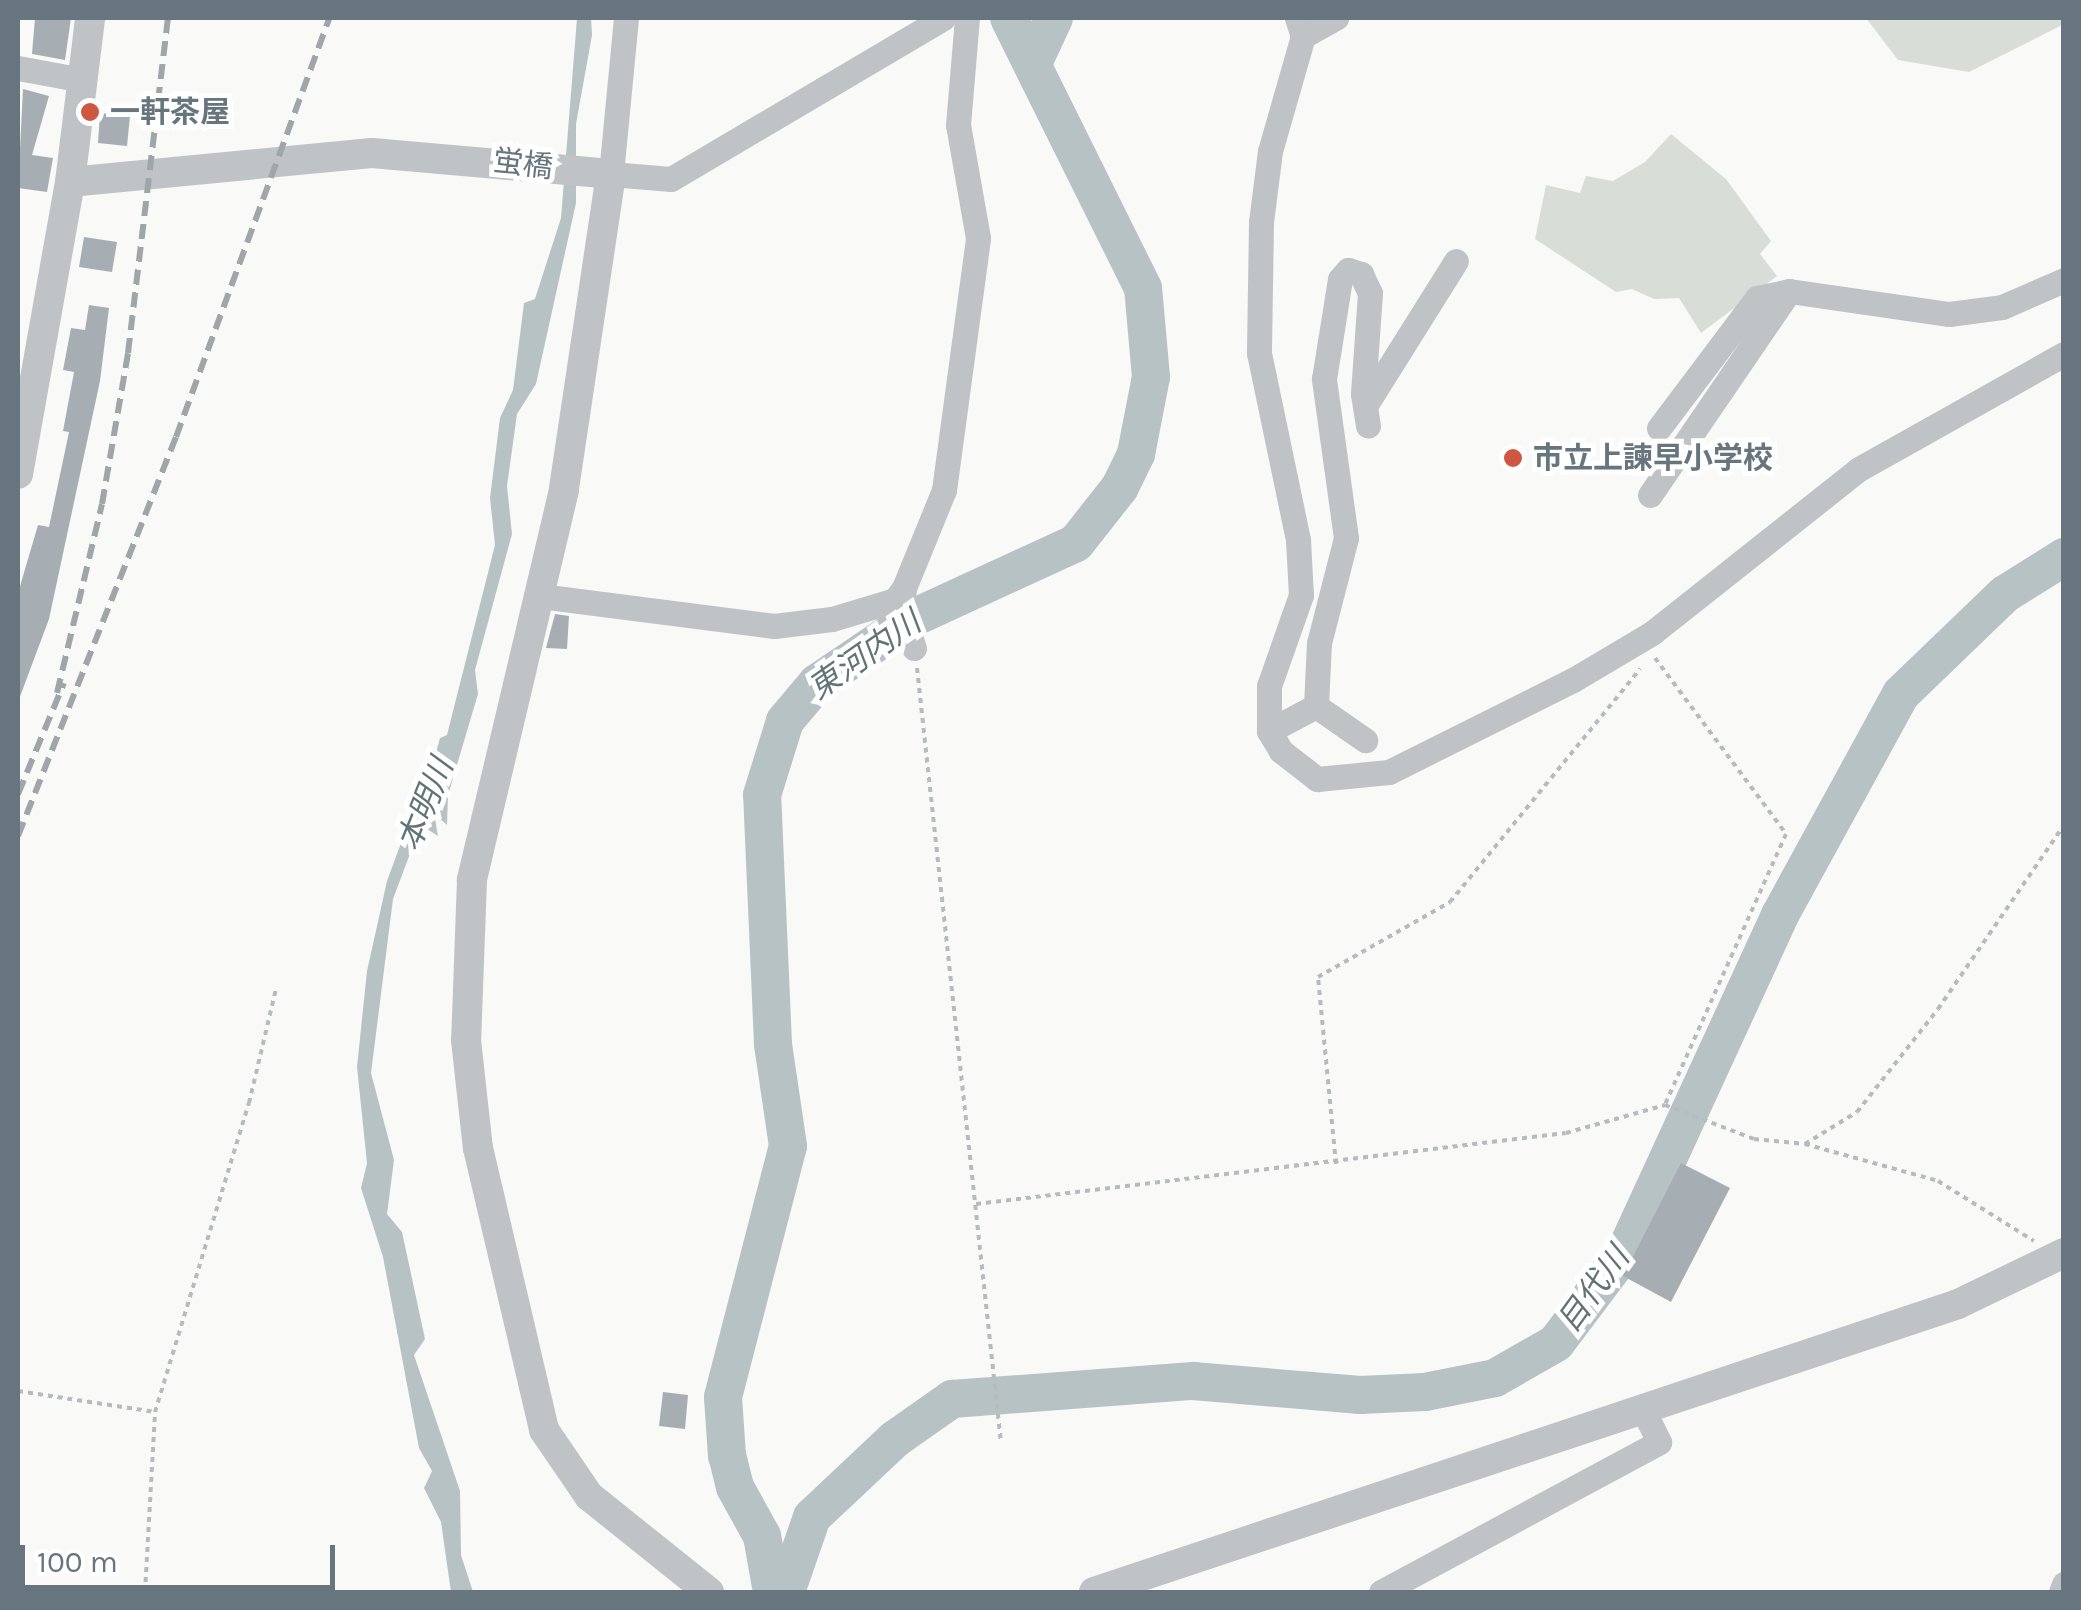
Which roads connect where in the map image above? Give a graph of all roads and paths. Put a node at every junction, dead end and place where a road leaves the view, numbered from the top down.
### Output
1 (90, 18) edge
2 (626, 18) edge
3 (943, 18) edge
4 (966, 18) edge
5 (1336, 18) edge
6 (1300, 26) edge
7 (18, 68) edge
8 (82, 80) junction
9 (601, 173) junction
10 (70, 182) junction
11 (1456, 260) dead end
12 (2064, 280) edge
13 (1789, 291) junction
14 (2064, 354) edge
15 (1659, 428) dead end
16 (18, 474) edge
17 (1650, 495) dead end
18 (540, 596) junction
19 (903, 599) junction
20 (914, 648) joint
21 (1316, 706) junction
22 (1270, 730) junction
23 (1365, 740) dead end
24 (2064, 825) edge
25 (276, 989) dead end
26 (1666, 1105) junction
27 (1805, 1144) junction
28 (1336, 1164) junction
29 (976, 1204) junction
30 (2061, 1255) edge
31 (18, 1391) edge
32 (1644, 1411) junction
33 (155, 1412) junction
34 (1001, 1442) dead end
35 (2064, 1584) edge
36 (145, 1592) edge
37 (709, 1592) edge
38 (1094, 1592) edge
39 (1380, 1592) edge
40 (2061, 1592) edge

1 - 8 street
2 - 9 street
3 - 9 street
4 - 19 street
5 - 6 street
6 - 22 street
7 - 8 street
8 - 10 street
9 - 10 street, 蛍橋
9 - 18 street
10 - 16 street
11 - 21 street
12 - 13 street
13 - 15 street
13 - 17 street
14 - 22 street
18 - 19 street
18 - 37 street
19 - 20 street
20 - 29 path
21 - 22 street
21 - 23 street
24 - 27 path
25 - 33 path
26 - 27 path
26 - 28 path
26 - 28 path
27 - 30 path
28 - 29 path
29 - 34 path
30 - 32 street
31 - 33 path
32 - 38 street
32 - 39 street
33 - 36 path
35 - 40 street

